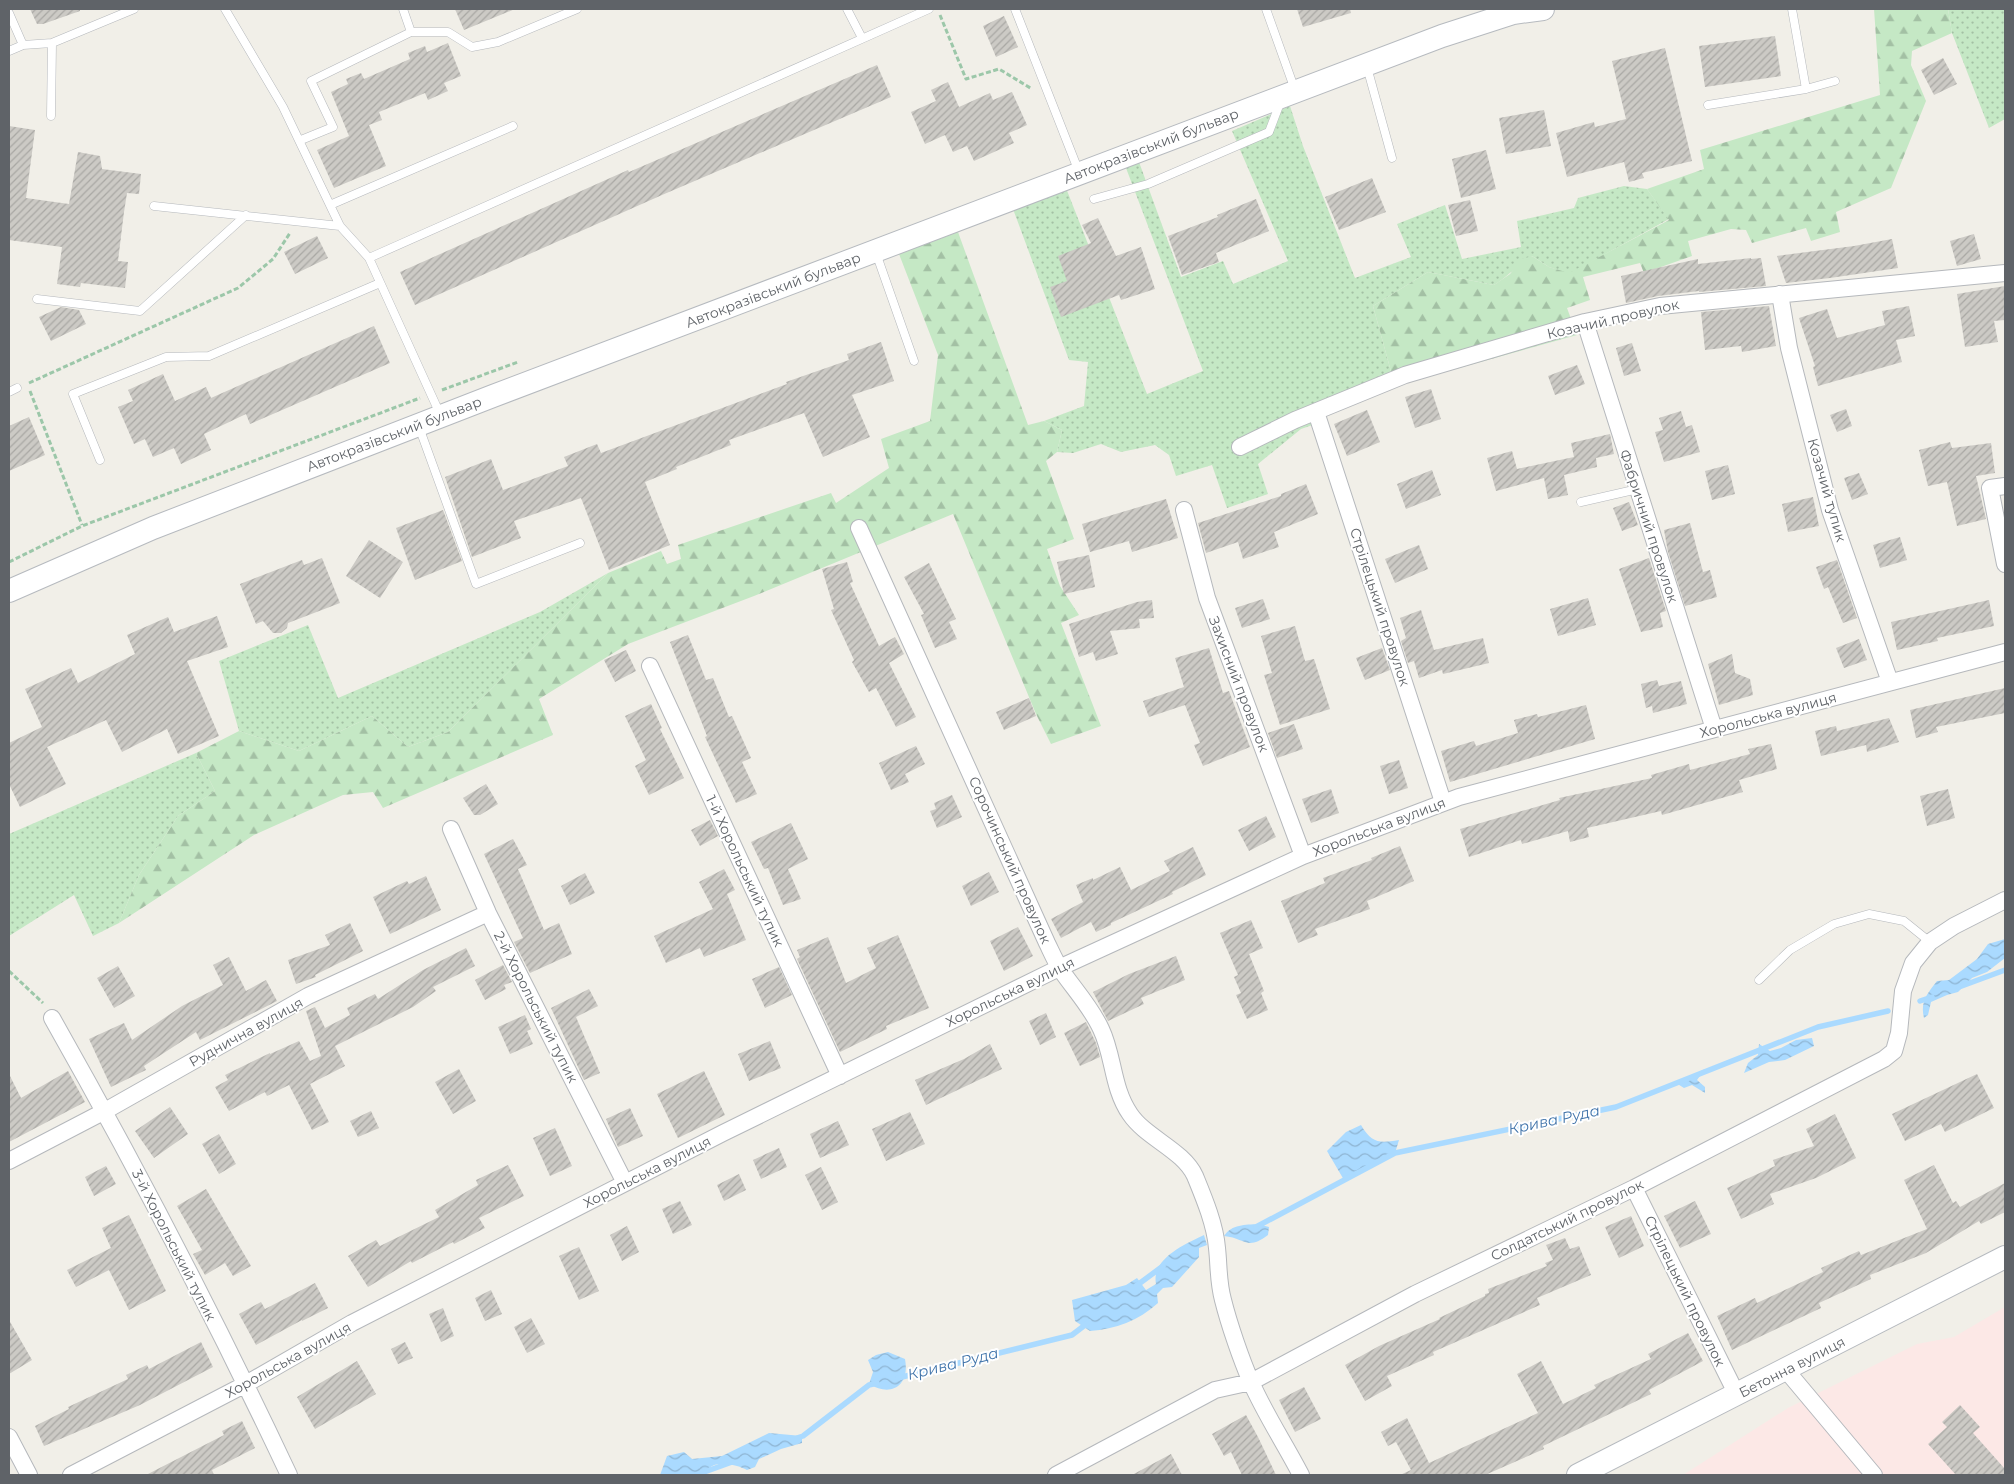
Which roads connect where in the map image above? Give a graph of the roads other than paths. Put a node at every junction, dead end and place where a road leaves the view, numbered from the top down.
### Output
1 (134, 9) edge
2 (225, 9) edge
3 (403, 9) edge
4 (577, 9) edge
5 (848, 9) edge
6 (929, 9) edge
7 (1015, 9) edge
8 (1266, 9) edge
9 (1544, 9) edge
10 (1792, 9) edge
11 (1512, 11) edge
12 (9, 13) edge
13 (411, 32) junction
14 (862, 38) junction
15 (52, 43) junction
16 (23, 45) junction
17 (9, 51) edge
18 (1366, 65) junction
19 (1835, 81) dead end
20 (1806, 89) junction
21 (1289, 94) junction
22 (1708, 105) dead end
23 (51, 116) dead end
24 (513, 126) dead end
25 (300, 140) junction
26 (1392, 158) dead end
27 (1080, 173) junction
28 (1094, 199) dead end
29 (330, 205) junction
30 (154, 206) dead end
31 (246, 216) junction
32 (340, 226) junction
33 (876, 251) junction
34 (369, 258) junction
35 (2005, 273) edge
36 (380, 283) junction
37 (1780, 294) junction
38 (37, 299) dead end
39 (1585, 322) junction
40 (914, 362) dead end
41 (17, 388) road end
42 (9, 392) edge
43 (1316, 412) junction
44 (441, 416) junction
45 (419, 425) junction
46 (1240, 447) dead end
47 (100, 460) dead end
48 (2005, 486) edge
49 (1638, 489) junction
50 (1581, 502) dead end
51 (1184, 510) dead end
52 (860, 528) dead end
53 (580, 543) dead end
54 (2005, 564) edge
55 (9, 591) edge
56 (2005, 652) edge
57 (650, 666) dead end
58 (1890, 682) junction
59 (1714, 729) junction
60 (1444, 802) junction
61 (452, 829) dead end
62 (1303, 856) junction
63 (2005, 900) edge
64 (488, 912) junction
65 (1930, 942) junction
66 (1059, 968) junction
67 (1759, 980) dead end
68 (52, 1018) road end
69 (840, 1076) junction
70 (105, 1111) junction
71 (9, 1161) edge
72 (625, 1183) junction
73 (1634, 1188) junction
74 (2005, 1258) edge
75 (1786, 1370) junction
76 (1251, 1382) junction
77 (246, 1384) junction
78 (1737, 1395) junction
79 (9, 1437) edge
80 (29, 1475) edge
81 (71, 1475) edge
82 (289, 1475) edge
83 (1056, 1475) edge
84 (1301, 1475) edge
85 (1578, 1475) edge
86 (1874, 1475) edge

1 - 15 lane
2 - 25 lane
3 - 13 lane
4 - 13 lane
5 - 14 lane
6 - 14 lane
7 - 27 lane
8 - 21 lane
9 - 11 street, Автокразівський бульвар
10 - 20 lane
11 - 18 street, Автокразівський бульвар
12 - 16 lane
13 - 25 lane
14 - 34 lane
15 - 16 lane
15 - 23 lane
16 - 17 lane
18 - 21 street, Автокразівський бульвар
18 - 26 lane
19 - 20 lane
20 - 22 lane
21 - 27 street, Автокразівський бульвар
21 - 28 lane
24 - 29 lane
25 - 29 lane
27 - 33 street, Автокразівський бульвар
29 - 32 lane
30 - 31 lane
31 - 32 lane
31 - 38 lane
32 - 34 lane
33 - 40 lane
33 - 44 street, Автокразівський бульвар
34 - 36 lane
35 - 37 street, Козачий провулок
36 - 44 lane
36 - 47 lane
37 - 39 street, Козачий провулок
37 - 58 street, Козачий тупик
39 - 43 street, Козачий провулок
39 - 49 street, Фабричний провулок
41 - 42 lane
43 - 46 street, Козачий провулок
43 - 60 street, Стрілецький провулок
44 - 45 street, Автокразівський бульвар
45 - 53 lane
45 - 55 street, Автокразівський бульвар
48 - 54 street
49 - 50 lane
49 - 59 street, Фабричний провулок
51 - 62 street, Захисний провулок
52 - 66 street, Сорочинський провулок
56 - 58 street, Хорольська вулиця
57 - 69 street, 1-й Хорольський тупик
58 - 59 street, Хорольська вулиця
59 - 60 street, Хорольська вулиця
60 - 62 street, Хорольська вулиця
61 - 64 street, 2-й Хорольський тупик
62 - 66 street, Хорольська вулиця
63 - 65 street, Солдатський провулок
64 - 70 street, Руднична вулиця
64 - 72 street, 2-й Хорольський тупик
65 - 67 lane
65 - 73 street, Солдатський провулок
66 - 69 street, Хорольська вулиця
66 - 76 street, Сорочинський провулок
68 - 70 street, 3-й Хорольський тупик
69 - 72 street, Хорольська вулиця
70 - 71 street, Руднична вулиця
70 - 77 street, 3-й Хорольський тупик
72 - 77 street, Хорольська вулиця
73 - 76 street, Солдатський провулок
73 - 78 street, Стрілецький провулок
74 - 75 street, Бетонна вулиця
75 - 78 street, Бетонна вулиця
75 - 86 street
76 - 83 street, Солдатський провулок
76 - 84 street, Сорочинський провулок
77 - 81 street, Хорольська вулиця
77 - 82 street, 3-й Хорольський тупик
78 - 85 street, Бетонна вулиця
79 - 80 street

